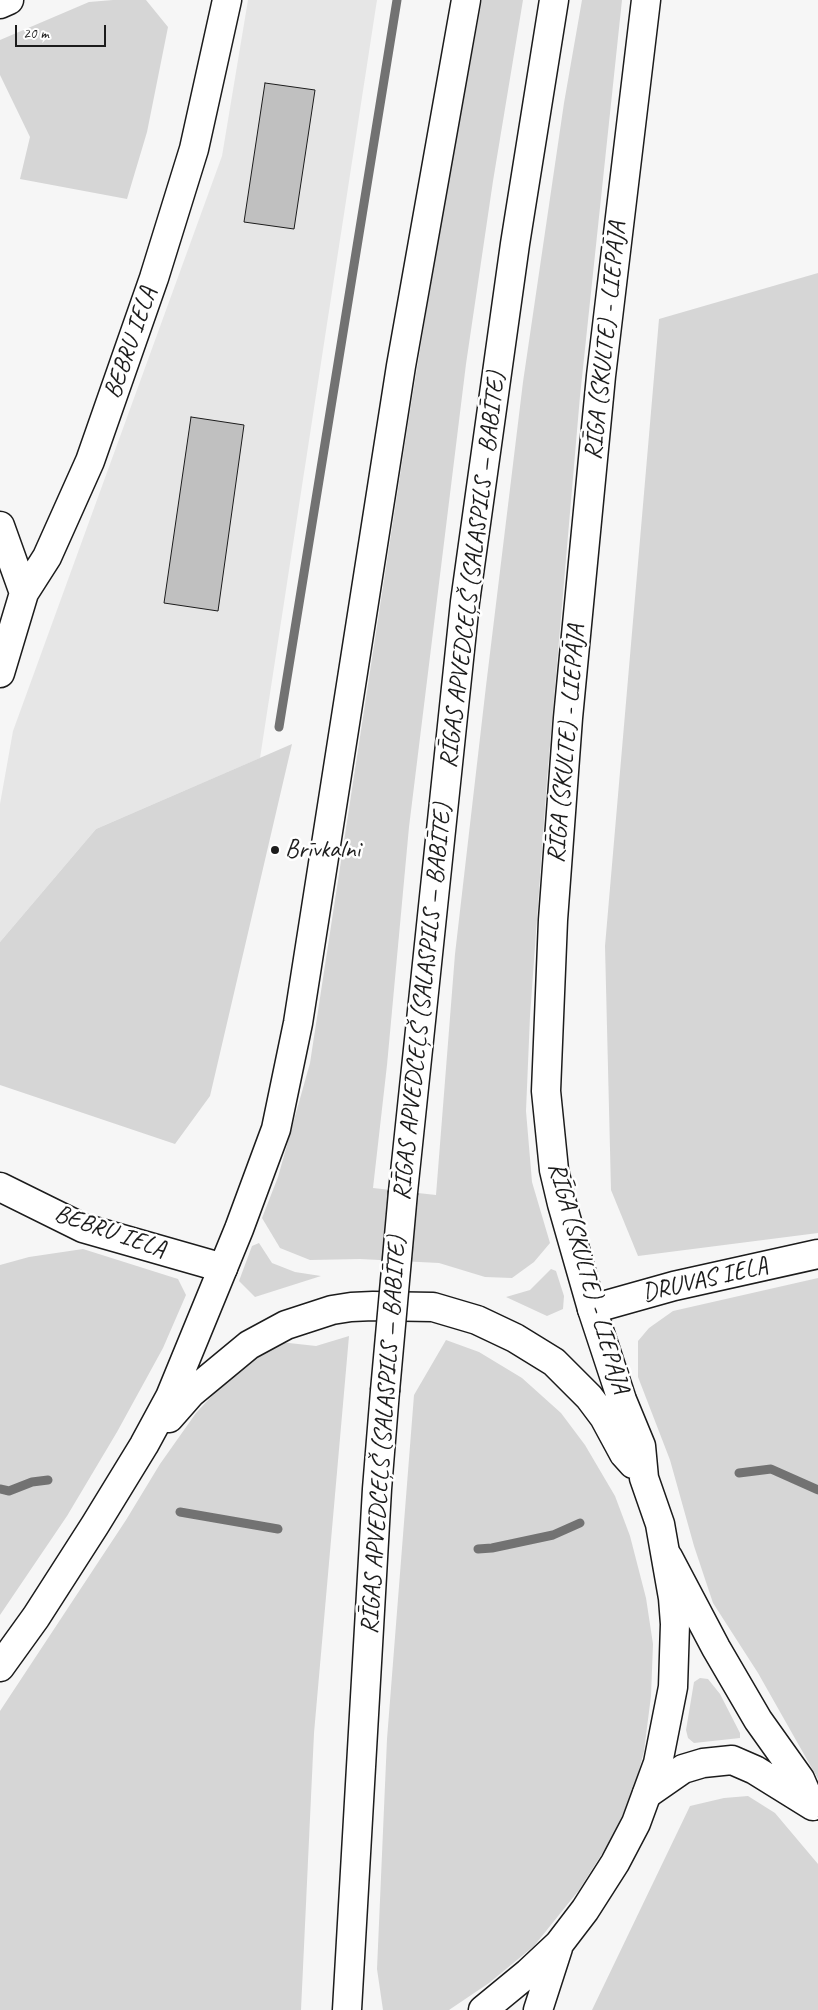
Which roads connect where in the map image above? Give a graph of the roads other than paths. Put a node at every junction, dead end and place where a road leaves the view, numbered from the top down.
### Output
1 (10, 0) edge
2 (227, 0) edge
3 (466, 0) edge
4 (554, 0) edge
5 (646, 0) edge
6 (0, 4) edge
7 (0, 526) edge
8 (24, 593) junction
9 (0, 673) edge
10 (0, 1187) edge
11 (818, 1254) edge
12 (223, 1268) junction
13 (592, 1309) junction
14 (144, 1445) junction
15 (644, 1478) junction
16 (665, 1551) junction
17 (0, 1667) edge
18 (647, 1794) junction
19 (815, 1808) edge
20 (559, 1944) junction
21 (347, 2010) edge
22 (483, 2010) edge
23 (538, 2010) edge

1 - 6 main road
2 - 8 main road, BEBRU IELA
3 - 12 main road, RĪGA (SKULTE) - LIEPĀJA
4 - 21 main road, RĪGAS APVEDCEĻŠ (SALASPILS — BABĪTE), bridge
5 - 13 main road, RĪGA (SKULTE) - LIEPĀJA
7 - 8 main road
8 - 9 main road, BEBRU IELA
10 - 12 main road, BEBRU IELA
11 - 13 main road, DRUVAS IELA
12 - 14 main road, RĪGA (SKULTE) - LIEPĀJA
13 - 15 main road, RĪGA (SKULTE) - LIEPĀJA
14 - 15 main road, RĪGA (SKULTE) - LIEPĀJA
14 - 17 main road, RĪGA (SKULTE) - LIEPĀJA
15 - 16 main road, RĪGA (SKULTE) - LIEPĀJA
16 - 18 main road, RĪGA (SKULTE) - LIEPĀJA
16 - 19 main road
18 - 19 main road
18 - 20 main road, RĪGA (SKULTE) - LIEPĀJA
20 - 22 main road, RĪGA (SKULTE) - LIEPĀJA
20 - 23 main road

